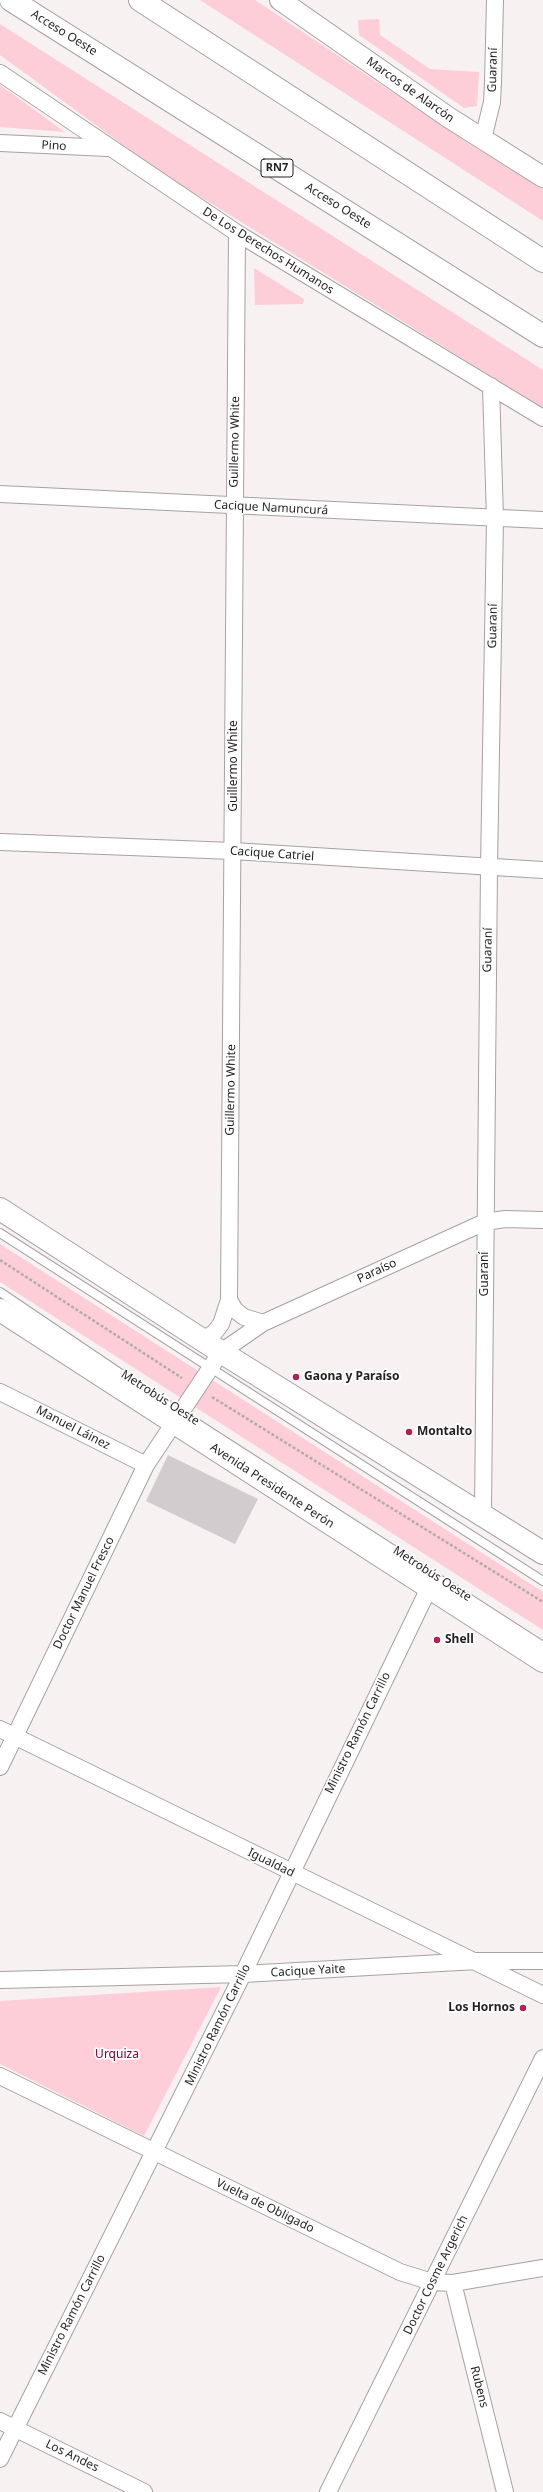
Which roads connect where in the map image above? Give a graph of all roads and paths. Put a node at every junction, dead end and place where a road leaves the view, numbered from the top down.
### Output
1 (11, 0) edge
2 (140, 0) edge
3 (280, 0) edge
4 (495, 0) edge
5 (0, 73) edge
6 (483, 139) junction
7 (0, 143) edge
8 (108, 148) junction
9 (542, 176) edge
10 (237, 233) junction
11 (543, 261) edge
12 (543, 336) edge
13 (491, 386) junction
14 (543, 418) edge
15 (0, 494) edge
16 (234, 506) junction
17 (495, 520) junction
18 (543, 520) edge
19 (0, 842) edge
20 (233, 851) junction
21 (489, 867) junction
22 (543, 870) edge
23 (0, 1209) edge
24 (543, 1220) edge
25 (485, 1222) junction
26 (0, 1233) edge
27 (0, 1260) edge
28 (0, 1292) edge
29 (229, 1300) junction
30 (0, 1310) edge
31 (263, 1323) junction
32 (202, 1340) junction
33 (215, 1360) junction
34 (196, 1387) junction
35 (0, 1392) edge
36 (177, 1417) junction
37 (146, 1465) junction
38 (483, 1514) junction
39 (543, 1553) edge
40 (543, 1580) edge
41 (429, 1588) junction
42 (543, 1602) edge
43 (543, 1646) edge
44 (543, 1661) edge
45 (0, 1729) edge
46 (15, 1736) junction
47 (0, 1767) edge
48 (291, 1873) junction
49 (477, 1961) junction
50 (543, 1961) edge
51 (243, 1974) junction
52 (0, 1980) edge
53 (543, 1996) edge
54 (543, 2058) edge
55 (0, 2076) edge
56 (155, 2153) junction
57 (543, 2268) edge
58 (432, 2282) junction
59 (453, 2283) junction
60 (0, 2421) edge
61 (15, 2428) junction
62 (0, 2459) edge
63 (144, 2492) edge
64 (328, 2492) edge
65 (505, 2492) edge

1 - 12 main road, Acceso Oeste / RN7
2 - 11 main road
3 - 6 street, Marcos de Alarcón
4 - 6 street, Guaraní
5 - 8 street, De Los Derechos Humanos
6 - 9 street, Marcos de Alarcón
7 - 8 street, Pino
8 - 10 street, De Los Derechos Humanos
10 - 13 street, De Los Derechos Humanos
10 - 16 street, Guillermo White
13 - 14 street, De Los Derechos Humanos
13 - 17 street, Guaraní
15 - 16 street, Cacique Namuncurá
16 - 17 street, Cacique Namuncurá
16 - 20 street, Guillermo White
17 - 18 street, Cacique Namuncurá
17 - 21 street, Guaraní
19 - 20 street, Cacique Catriel
20 - 21 street, Cacique Catriel
20 - 29 street, Guillermo White
21 - 22 street, Cacique Catriel
21 - 25 street, Guaraní
23 - 32 main road
24 - 25 street, Paraíso
25 - 31 street, Paraíso
25 - 38 street, Guaraní
26 - 33 lane
27 - 34 path
28 - 36 lane, Metrobús Oeste
29 - 31 street
29 - 32 street, Guillermo White
30 - 36 main road, Avenida Presidente Perón
31 - 33 street, Paraíso
32 - 33 main road
33 - 34 street, Doctor Manuel Fresco
33 - 38 main road
33 - 40 lane
34 - 36 street, Doctor Manuel Fresco
34 - 42 path
35 - 37 street, Manuel Láinez
36 - 37 street, Doctor Manuel Fresco
36 - 41 main road, Avenida Presidente Perón
36 - 43 lane, Metrobús Oeste
37 - 46 street, Doctor Manuel Fresco
38 - 39 main road
41 - 44 main road, Avenida Presidente Perón
41 - 48 street, Ministro Ramón Carrillo
45 - 46 street, Igualdad
46 - 47 street, Doctor Manuel Fresco
46 - 48 street, Igualdad
48 - 49 street, Igualdad
48 - 51 street, Ministro Ramón Carrillo
49 - 50 street, Cacique Yaite
49 - 51 street, Cacique Yaite
49 - 53 street, Igualdad
51 - 52 street, Cacique Yaite
51 - 56 street, Ministro Ramón Carrillo
54 - 58 street, Doctor Cosme Argerich
55 - 56 street, Vuelta de Obligado
56 - 58 street, Vuelta de Obligado
56 - 61 street, Ministro Ramón Carrillo
57 - 59 street, Vuelta de Obligado
58 - 59 street, Vuelta de Obligado
58 - 64 street, Doctor Cosme Argerich
59 - 65 street, Rubens
60 - 61 street, Los Andes
61 - 62 street, Ministro Ramón Carrillo
61 - 63 street, Los Andes

